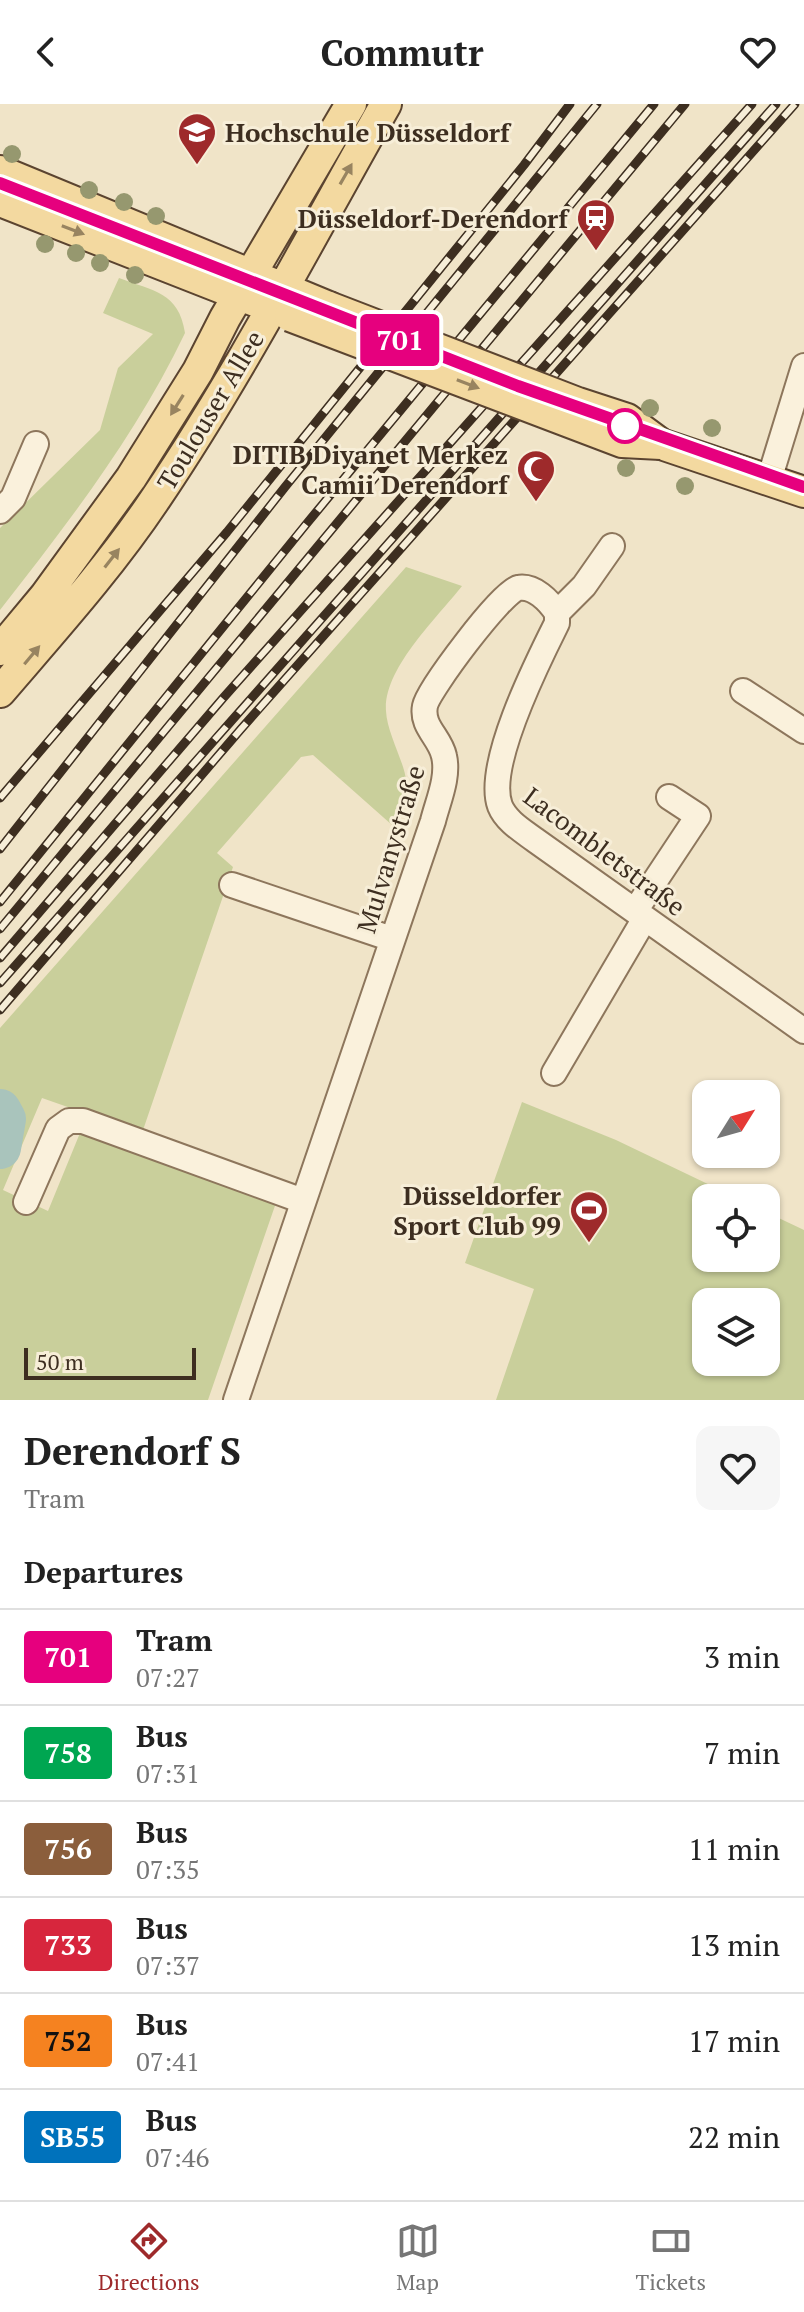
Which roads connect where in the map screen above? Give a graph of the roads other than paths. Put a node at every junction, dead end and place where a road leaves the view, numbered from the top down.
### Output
1 (351, 104) edge
2 (386, 104) edge
3 (0, 171) edge
4 (0, 201) edge
5 (245, 285) junction
6 (287, 302) junction
7 (804, 366) edge
8 (36, 444) dead end
9 (769, 480) junction
10 (804, 492) edge
11 (0, 511) edge
12 (612, 546) dead end
13 (557, 613) junction
14 (0, 650) edge
15 (743, 691) dead end
16 (0, 692) edge
17 (804, 731) edge
18 (669, 797) dead end
19 (232, 885) dead end
20 (640, 914) junction
21 (392, 939) junction
22 (804, 1031) edge
23 (554, 1073) dead end
24 (303, 1201) junction
25 (26, 1202) dead end
26 (236, 1400) edge

1 - 5 main road, Toulouser Allee
6 -> 2 main road, Toulouser Allee
3 - 5 main road
4 -> 5 main road
5 - 6 main road
5 -> 14 main road, Toulouser Allee
6 - 9 main road, bridge
16 -> 6 main road, Toulouser Allee
7 - 9 street
8 - 11 street
9 - 10 main road
12 - 13 street
13 - 20 street, Lacombletstraße
13 - 21 street, Mulvanystraße
15 - 17 street
18 - 20 street
19 - 21 street
20 - 22 street, Lacombletstraße
20 - 23 street
21 - 24 street, Mulvanystraße
24 - 25 street
24 - 26 street, Mulvanystraße

